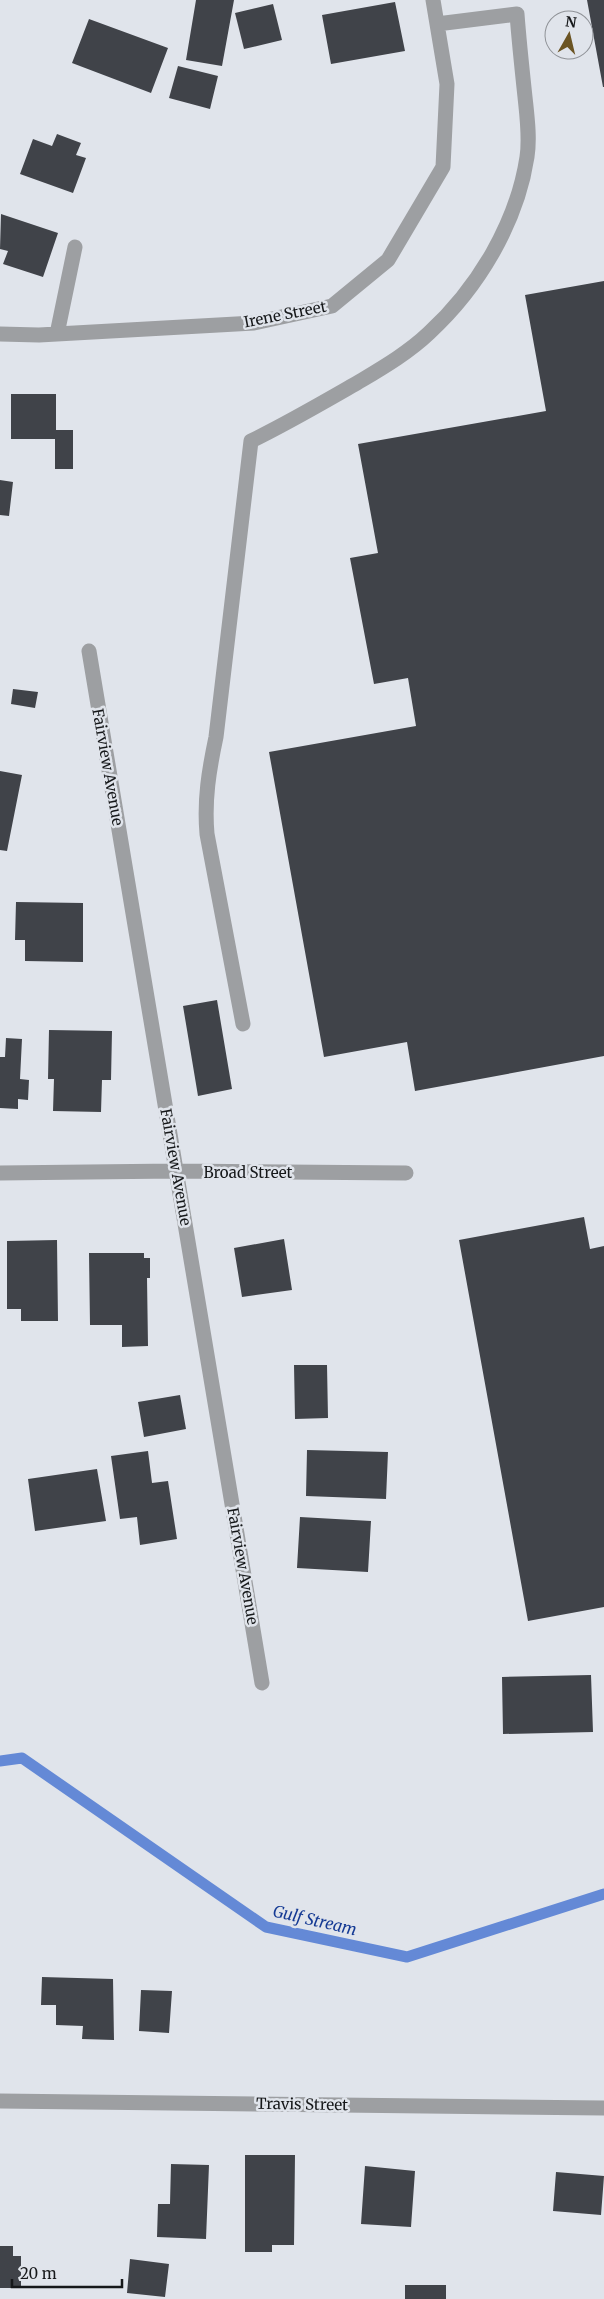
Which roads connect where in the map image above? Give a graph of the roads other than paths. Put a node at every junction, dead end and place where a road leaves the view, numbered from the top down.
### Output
1 (433, 0) edge
2 (437, 24) junction
3 (75, 247) dead end
4 (0, 334) edge
5 (57, 334) junction
6 (88, 651) dead end
7 (243, 1024) dead end
8 (176, 1171) junction
9 (406, 1173) dead end
10 (0, 1174) edge
11 (262, 1683) dead end
12 (0, 2101) edge
13 (604, 2108) edge

1 - 2 street
2 - 5 street, Irene Street
2 - 7 street
3 - 5 street
4 - 5 street, Irene Street
6 - 8 street, Fairview Avenue
8 - 9 street, Broad Street
8 - 10 street, Broad Street
8 - 11 street, Fairview Avenue
12 - 13 street, Travis Street

